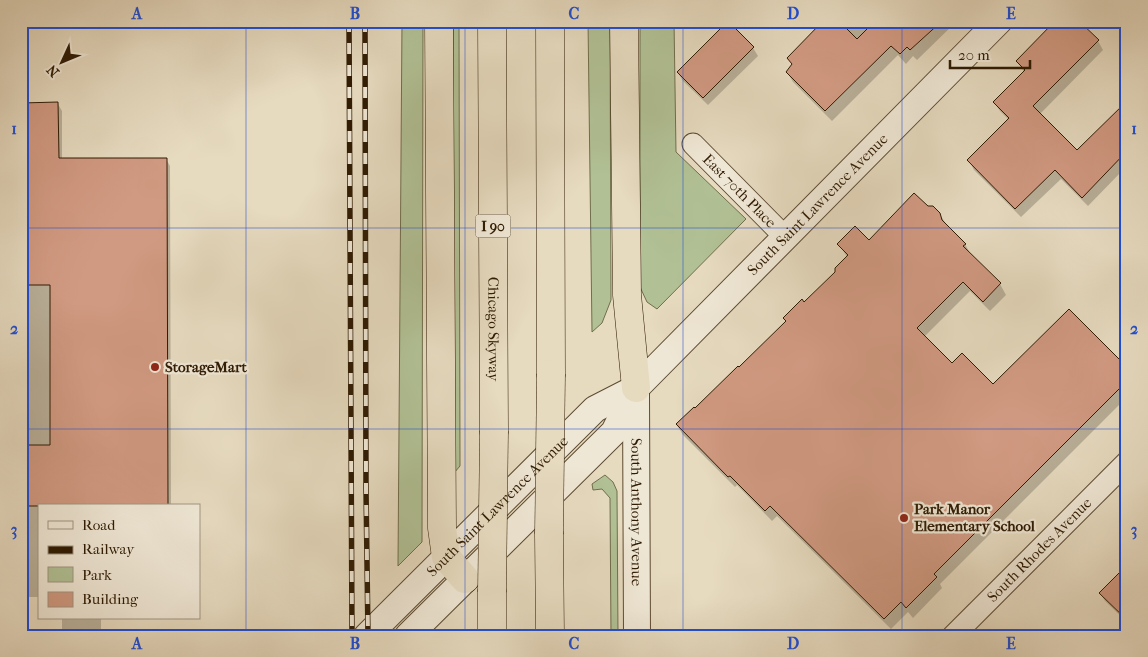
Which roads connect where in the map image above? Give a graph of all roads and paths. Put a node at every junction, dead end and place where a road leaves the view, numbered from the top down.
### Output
1 (439, 21) edge
2 (492, 21) edge
3 (550, 21) edge
4 (624, 21) edge
5 (999, 21) edge
6 (693, 144) dead end
7 (785, 237) junction
8 (636, 388) junction
9 (1127, 462) edge
10 (446, 557) junction
11 (465, 579) junction
12 (367, 636) edge
13 (408, 636) edge
14 (492, 636) edge
15 (550, 636) edge
16 (638, 636) edge
17 (953, 636) edge

1 - 10 highway
2 - 14 highway, Chicago Skyway / I 90, bridge
3 - 15 highway, bridge
4 - 8 highway
5 - 7 street, South Saint Lawrence Avenue
6 - 7 street, East 70th Place
7 - 8 street, South Saint Lawrence Avenue
8 - 10 street, South Saint Lawrence Avenue
8 - 11 street, South Saint Lawrence Avenue
8 - 16 street, South Anthony Avenue
9 - 17 street, South Rhodes Avenue
10 - 11 highway
10 - 12 street, South Saint Lawrence Avenue
11 - 13 street, South Saint Lawrence Avenue

